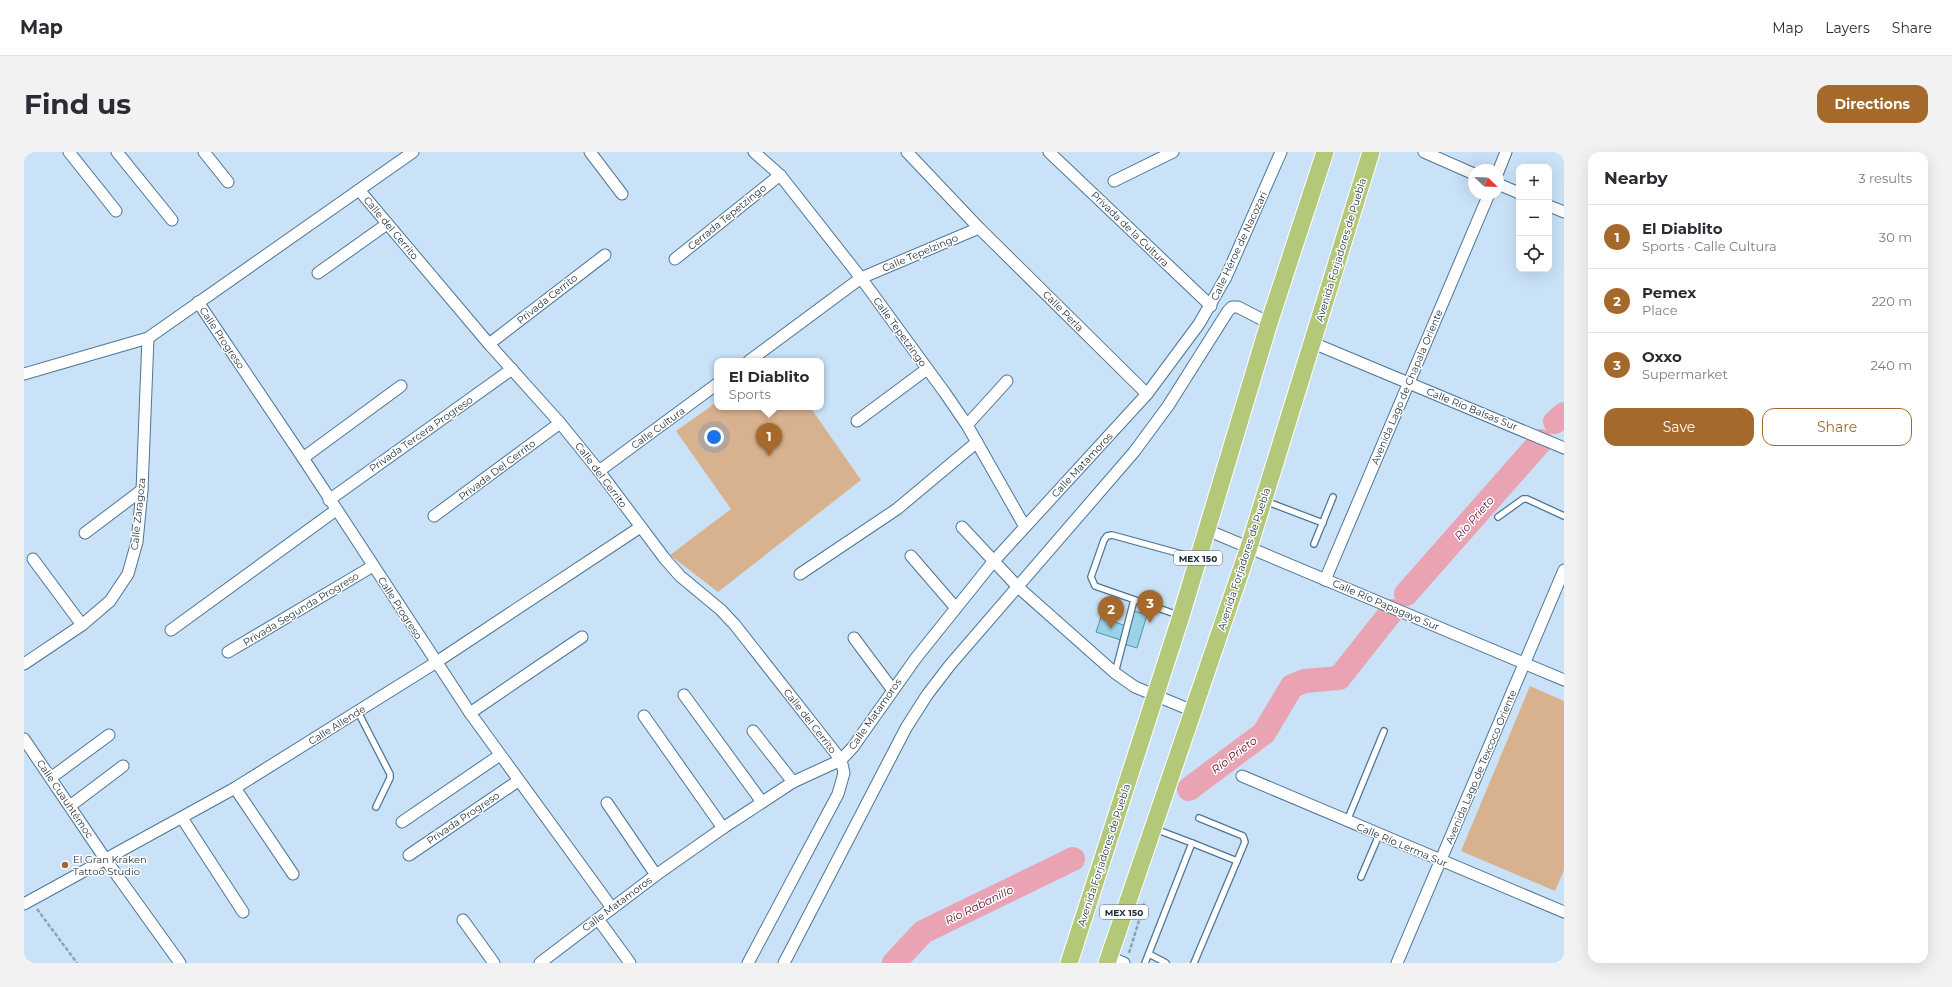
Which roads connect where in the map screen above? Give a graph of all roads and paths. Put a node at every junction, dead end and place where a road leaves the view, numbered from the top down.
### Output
1 (68, 152) edge
2 (117, 152) edge
3 (204, 152) edge
4 (413, 152) edge
5 (590, 152) edge
6 (754, 152) edge
7 (907, 152) edge
8 (1049, 152) edge
9 (1173, 152) edge
10 (1281, 152) edge
11 (1325, 152) edge
12 (1371, 152) edge
13 (1424, 152) edge
14 (1506, 152) edge
15 (1501, 164) edge
16 (1468, 171) edge
17 (780, 175) junction
18 (1114, 181) dead end
19 (228, 182) dead end
20 (1504, 187) edge
21 (359, 190) junction
22 (1516, 192) edge
23 (622, 194) dead end
24 (1486, 200) edge
25 (1552, 207) edge
26 (116, 211) dead end
27 (1564, 212) edge
28 (172, 220) dead end
29 (387, 224) junction
30 (979, 228) junction
31 (605, 255) dead end
32 (674, 259) dead end
33 (318, 273) dead end
34 (861, 278) junction
35 (198, 302) junction
36 (1211, 306) junction
37 (1270, 323) junction
38 (148, 338) junction
39 (1313, 343) junction
40 (490, 344) junction
41 (752, 358) edge
42 (512, 369) junction
43 (927, 369) junction
44 (24, 374) edge
45 (1007, 381) dead end
46 (1408, 383) junction
47 (401, 386) dead end
48 (714, 386) edge
49 (1147, 394) junction
50 (857, 421) dead end
51 (560, 423) junction
52 (967, 425) junction
53 (977, 442) junction
54 (1564, 448) edge
55 (302, 458) junction
56 (599, 471) junction
57 (142, 490) junction
58 (1333, 497) dead end
59 (329, 500) junction
60 (1264, 500) junction
61 (336, 510) junction
62 (434, 516) dead end
63 (1564, 516) edge
64 (1498, 517) dead end
65 (1323, 523) junction
66 (962, 527) dead end
67 (1025, 527) junction
68 (640, 528) junction
69 (1207, 530) junction
70 (84, 533) dead end
71 (1314, 544) dead end
72 (1249, 547) junction
73 (911, 556) dead end
74 (1198, 558) junction
75 (33, 559) dead end
76 (993, 562) junction
77 (373, 566) junction
78 (1564, 570) edge
79 (800, 574) dead end
80 (1325, 580) junction
81 (1018, 587) junction
82 (1134, 600) junction
83 (955, 607) junction
84 (1181, 616) junction
85 (82, 625) junction
86 (171, 630) dead end
87 (582, 636) dead end
88 (854, 638) dead end
89 (228, 652) dead end
90 (435, 663) junction
91 (24, 664) edge
92 (1524, 664) junction
93 (1115, 673) junction
94 (1564, 680) edge
95 (892, 689) junction
96 (684, 695) dead end
97 (1154, 696) junction
98 (1193, 711) junction
99 (358, 712) junction
100 (470, 713) junction
101 (644, 716) dead end
102 (753, 731) dead end
103 (1384, 731) dead end
104 (109, 734) dead end
105 (24, 739) edge
106 (500, 755) junction
107 (841, 760) junction
108 (123, 766) dead end
109 (1242, 776) dead end
110 (52, 777) junction
111 (518, 781) junction
112 (793, 782) junction
113 (235, 788) junction
114 (762, 802) junction
115 (607, 803) dead end
116 (70, 806) junction
117 (376, 807) dead end
118 (182, 818) junction
119 (1199, 818) dead end
120 (1347, 821) junction
121 (402, 822) dead end
122 (723, 828) junction
123 (1153, 828) junction
124 (1379, 835) junction
125 (1192, 843) junction
126 (409, 855) dead end
127 (106, 860) junction
128 (1238, 861) junction
129 (1442, 861) junction
130 (293, 874) dead end
131 (656, 875) junction
132 (1361, 877) dead end
133 (28, 902) edge
134 (612, 908) junction
135 (243, 912) dead end
136 (1564, 912) edge
137 (598, 919) junction
138 (463, 920) dead end
139 (1149, 954) junction
140 (1114, 961) edge
141 (77, 963) edge
142 (180, 963) edge
143 (494, 963) edge
144 (540, 963) edge
145 (630, 963) edge
146 (748, 963) edge
147 (784, 963) edge
148 (1069, 963) edge
149 (1145, 963) edge
150 (1166, 963) edge
151 (1194, 963) edge
152 (1397, 963) edge

1 - 26 street
2 - 28 street
3 - 19 street
4 - 21 street
5 - 23 street
6 - 17 street, Calle Tepetzingo
7 - 30 street, Calle Perla
8 - 36 street, Privada de la Cultura
9 - 18 street
10 - 36 street, Calle Héroe de Nacozari
11 - 37 main road, Avenida Forjadores de Puebla / MEX 150
12 - 39 main road, Avenida Forjadores de Puebla / MEX 150
13 - 16 street
14 - 15 street
17 - 32 street, Cerrada Tepetzingo
17 - 34 street, Calle Tepetzingo
20 - 22 street
21 - 29 street, Calle del Cerrito
21 - 35 street
24 - 46 street, Avenida Lago de Chapala Oriente
25 - 27 street
29 - 33 street
29 - 40 street, Calle del Cerrito
30 - 34 street, Calle Tepelzingo
30 - 49 street, Calle Perla
31 - 40 street, Privada Cerrito
34 - 41 street
34 - 43 street, Calle Tepetzingo
35 - 38 street
35 - 55 street, Calle Progreso
36 - 49 street, Calle Héroe de Nacozari
37 - 69 main road, Avenida Forjadores de Puebla / MEX 150
37 - 81 street
38 - 44 street
38 - 57 street, Calle Zaragoza
39 - 46 street, Calle Río Balsas Sur
39 - 60 main road, Avenida Forjadores de Puebla / MEX 150
40 - 42 street, Calle del Cerrito
42 - 51 street, Calle del Cerrito
42 - 59 street, Privada Tercera Progreso
43 - 50 street
43 - 52 street, Calle Tepetzingo
45 - 52 street
46 - 54 street, Calle Río Balsas Sur
46 - 80 street, Avenida Lago de Chapala Oriente
47 - 55 street
48 - 56 street, Calle Cultura
49 - 67 street, Calle Matamoros
51 - 56 street, Calle del Cerrito
51 - 62 street, Privada Del Cerrito
52 - 53 street, Calle Tepetzingo
53 - 67 street, Calle Tepetzingo
53 - 79 street
55 - 59 street, Calle Progreso
56 - 68 street, Calle del Cerrito
57 - 70 street
57 - 85 street, Calle Zaragoza
58 - 65 lane
59 - 61 street, Calle Progreso
60 - 65 lane
60 - 72 main road, Avenida Forjadores de Puebla / MEX 150
61 - 77 street, Calle Progreso
61 - 86 street
63 - 64 lane
65 - 71 lane
66 - 76 street
67 - 76 street, Calle Matamoros
68 - 90 street, Calle Allende
68 - 107 street, Calle del Cerrito
69 - 72 street, Calle Río Papagayo Sur
69 - 74 main road, Avenida Forjadores de Puebla / MEX 150
72 - 80 street, Calle Río Papagayo Sur
72 - 98 main road, Avenida Forjadores de Puebla / MEX 150
73 - 83 street
74 - 82 lane
74 - 84 main road, Avenida Forjadores de Puebla / MEX 150
75 - 85 street
76 - 81 street
76 - 83 street, Calle Matamoros
77 - 89 street, Privada Segunda Progreso
77 - 90 street, Calle Progreso
78 - 92 street, Avenida Lago de Texcoco Oriente
80 - 92 street, Calle Río Papagayo Sur
81 - 93 street
81 - 147 street
82 - 84 lane
82 - 93 lane
83 - 95 street, Calle Matamoros
84 - 97 main road, Avenida Forjadores de Puebla / MEX 150
85 - 91 street, Calle Zaragoza
87 - 100 street
88 - 95 street
90 - 99 street, Calle Allende
90 - 100 street, Calle Progreso
92 - 94 street, Calle Río Papagayo Sur
92 - 129 street, Avenida Lago de Texcoco Oriente
93 - 97 street
95 - 107 street, Calle Matamoros
96 - 114 street
97 - 98 street
97 - 148 main road, Avenida Forjadores de Puebla / MEX 150
98 - 123 main road, Avenida Forjadores de Puebla / MEX 150
99 - 113 street, Calle Allende
99 - 117 lane
100 - 106 street, Calle Progreso
101 - 122 street
102 - 112 street
103 - 120 lane
104 - 110 street
105 - 110 street, Calle Cuauhtémoc
106 - 111 street, Calle Progreso
106 - 121 street
107 - 112 street, Calle Matamoros
107 - 146 street
108 - 116 street
109 - 120 street, Calle Río Lerma Sur
110 - 116 street, Calle Cuauhtémoc
111 - 126 street, Privada Progreso
111 - 134 street, Calle Progreso
112 - 114 street, Calle Matamoros
113 - 118 street, Calle Allende
113 - 130 street
114 - 122 street, Calle Matamoros
115 - 131 street
116 - 127 street, Calle Cuauhtémoc
118 - 127 street, Calle Allende
118 - 135 street
119 - 128 lane
120 - 124 street, Calle Río Lerma Sur
122 - 131 street, Calle Matamoros
123 - 125 lane
123 - 140 main road, Avenida Forjadores de Puebla / MEX 150
124 - 129 street, Calle Río Lerma Sur
124 - 132 lane
125 - 128 lane
125 - 139 lane
127 - 133 street, Calle Allende
127 - 142 street, Calle Cuauhtémoc
128 - 151 lane
129 - 136 street, Calle Río Lerma Sur
129 - 152 street, Avenida Lago de Texcoco Oriente
131 - 134 street, Calle Matamoros
133 - 141 path
134 - 137 street, Calle Matamoros
137 - 144 street, Calle Matamoros
137 - 145 street
138 - 143 street
139 - 149 lane
139 - 150 lane

